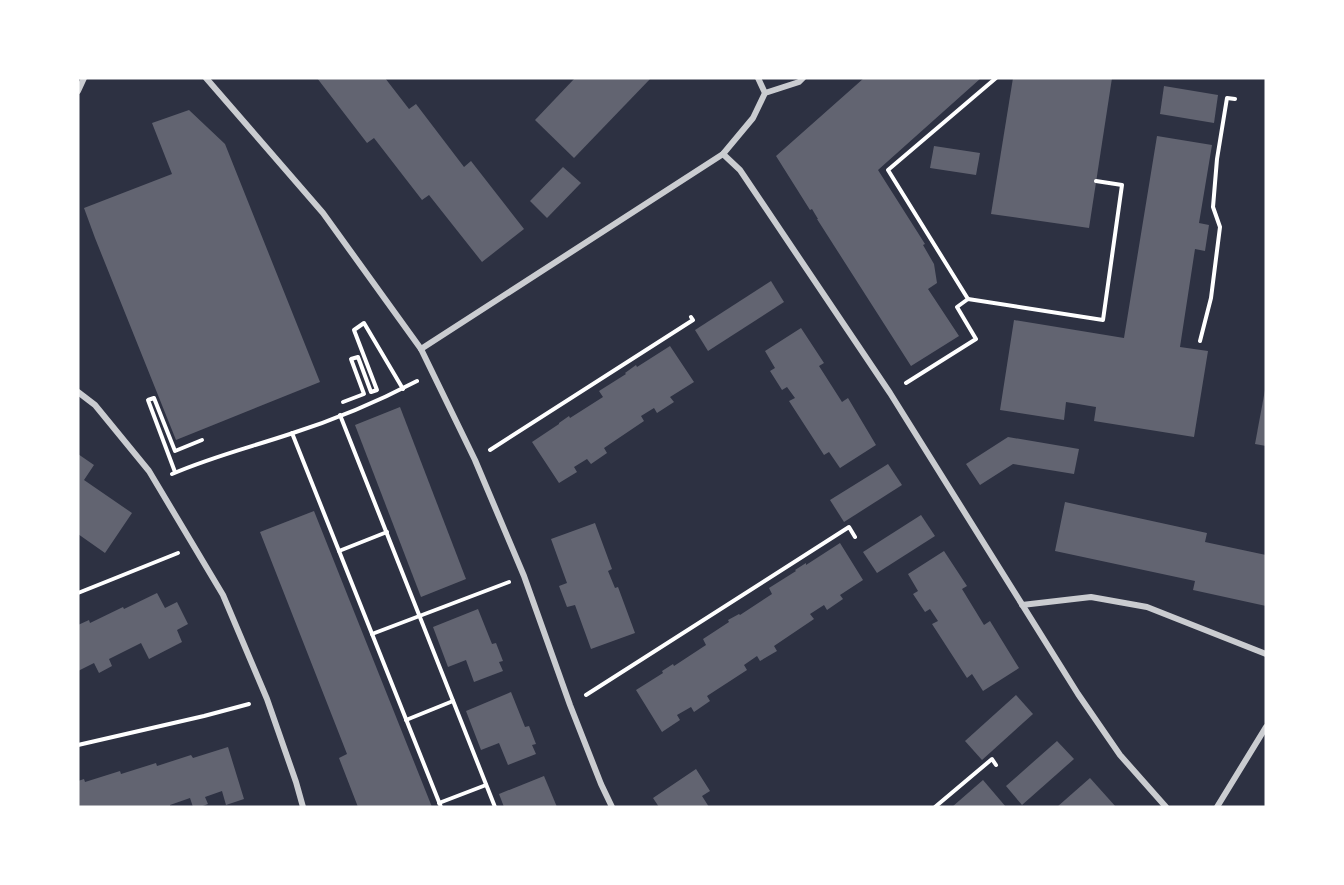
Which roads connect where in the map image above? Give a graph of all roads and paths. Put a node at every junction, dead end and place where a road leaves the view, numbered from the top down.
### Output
1 (84, 78) edge
2 (206, 78) edge
3 (758, 78) edge
4 (803, 78) edge
5 (996, 78) edge
6 (78, 91) edge
7 (765, 93) junction
8 (1235, 99) dead end
9 (723, 154) junction
10 (1096, 181) dead end
11 (968, 299) junction
12 (691, 317) dead end
13 (1200, 341) dead end
14 (421, 350) junction
15 (432, 373) junction
16 (403, 388) junction
17 (78, 392) edge
18 (890, 393) junction
19 (343, 402) dead end
20 (340, 415) junction
21 (292, 434) junction
22 (202, 440) dead end
23 (475, 460) junction
24 (187, 468) dead end
25 (175, 472) dead end
26 (387, 532) junction
27 (855, 537) dead end
28 (194, 547) junction
29 (339, 551) junction
30 (524, 576) junction
31 (78, 593) edge
32 (1022, 605) junction
33 (420, 616) junction
34 (372, 634) junction
35 (1266, 654) edge
36 (267, 699) junction
37 (453, 701) junction
38 (570, 705) junction
39 (406, 720) junction
40 (1266, 727) edge
41 (78, 746) edge
42 (996, 765) dead end
43 (486, 785) junction
44 (440, 805) edge
45 (303, 807) edge
46 (495, 807) edge
47 (612, 807) edge
48 (935, 807) edge
49 (1166, 807) edge
50 (1217, 807) edge

1 - 6 street
2 - 14 street
3 - 7 street
4 - 7 street
5 - 11 path
7 - 9 street
8 - 13 path
9 - 14 street
9 - 18 street
10 - 11 path
11 - 18 path
12 - 23 path
14 - 15 street
15 - 16 path
15 - 23 street
16 - 19 path
16 - 20 path
17 - 28 street
18 - 32 street
20 - 21 path
20 - 26 path
21 - 24 path
21 - 29 path
22 - 25 path
23 - 30 street
26 - 29 path
26 - 33 path
27 - 38 path
28 - 31 path
28 - 36 street
29 - 34 path
30 - 33 path
30 - 38 street
32 - 35 street
32 - 49 street
33 - 34 path
33 - 37 path
34 - 39 path
36 - 41 path
36 - 45 street
37 - 39 path
37 - 43 path
38 - 47 street
39 - 44 path
40 - 50 street
42 - 48 path
43 - 44 path
43 - 46 path

